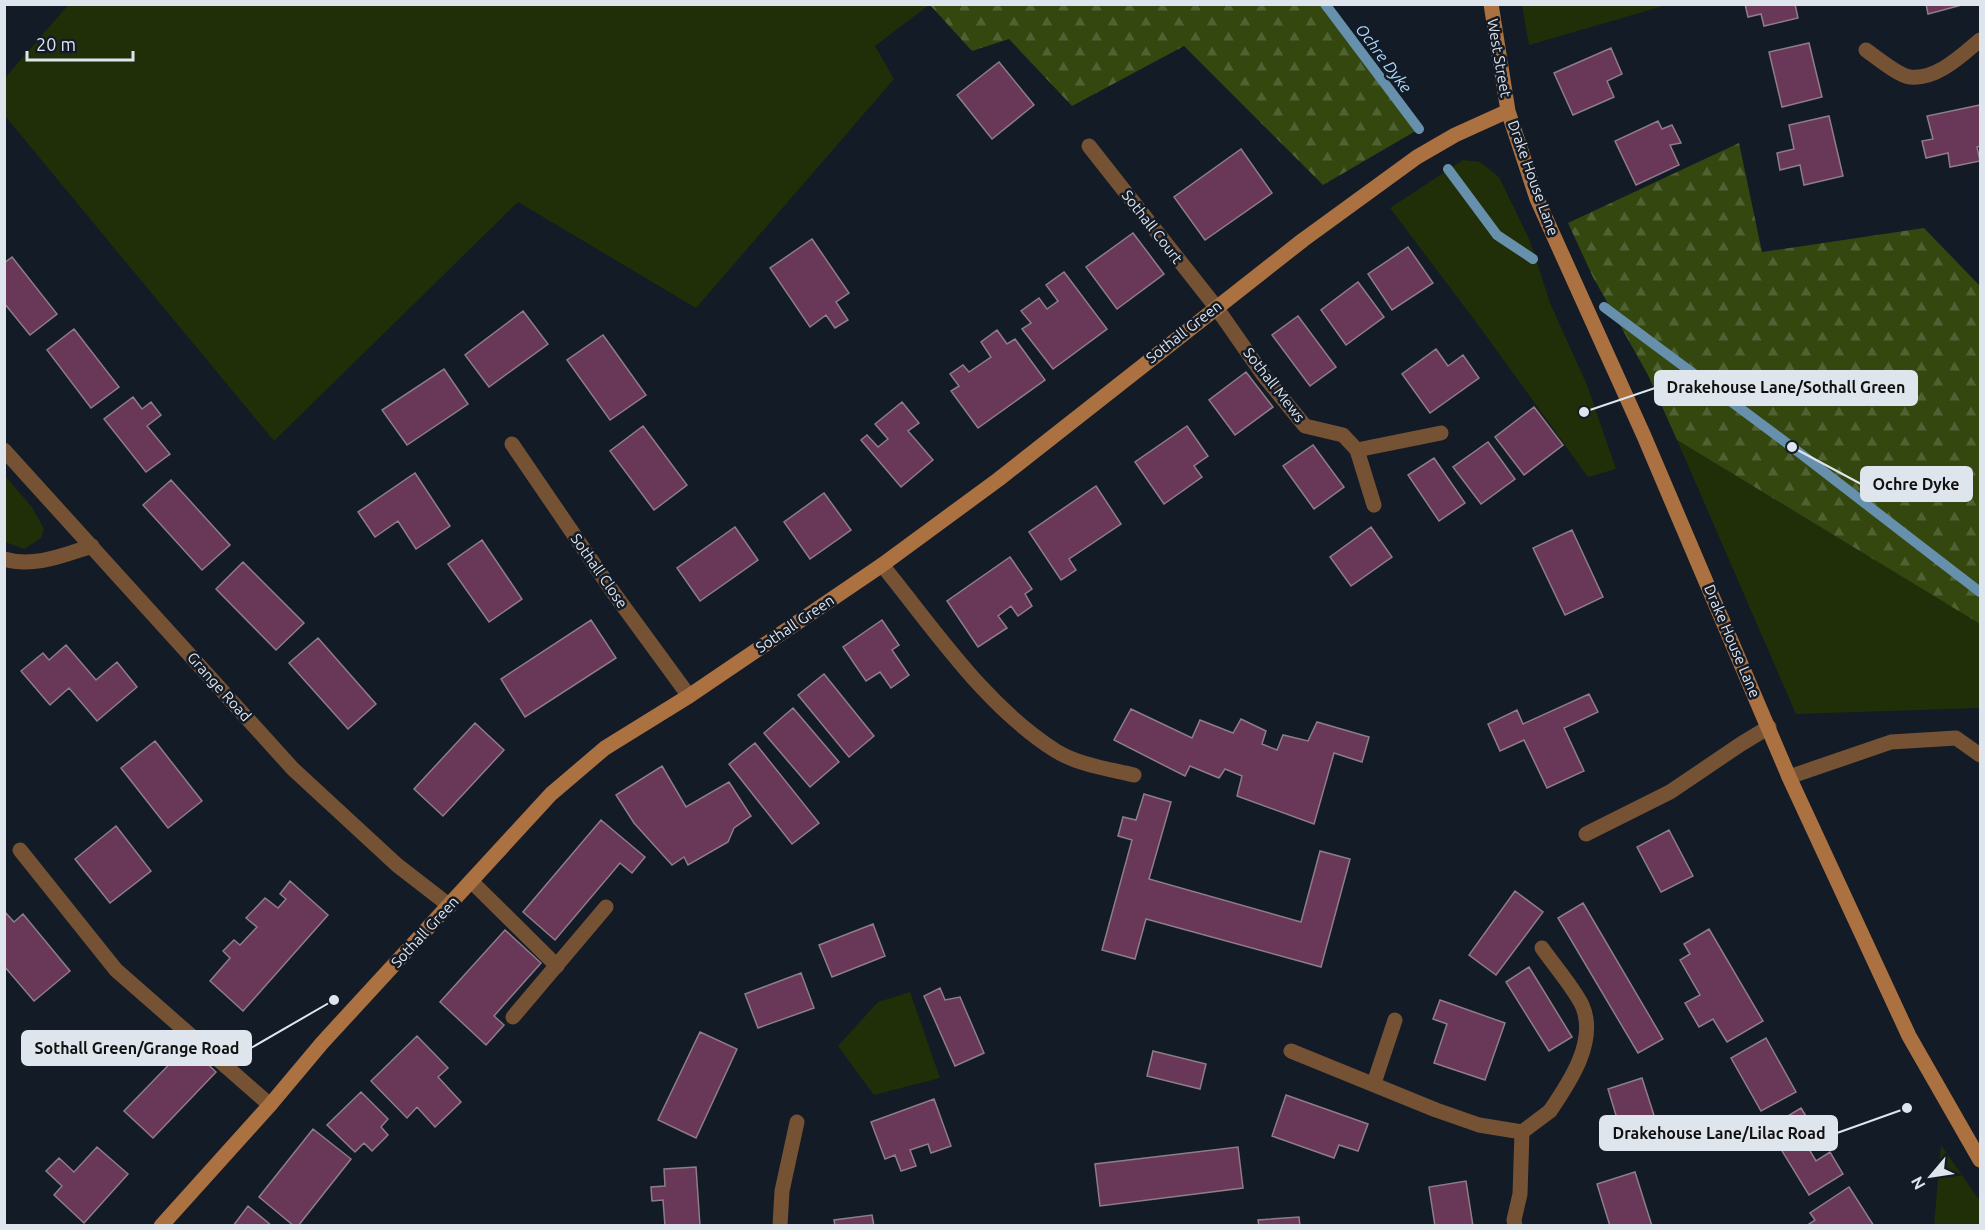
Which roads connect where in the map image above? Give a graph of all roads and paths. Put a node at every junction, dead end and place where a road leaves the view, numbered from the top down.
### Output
1 (1491, 4) edge
2 (1980, 40) edge
3 (1866, 50) dead end
4 (1508, 111) junction
5 (1089, 146) dead end
6 (1216, 307) junction
7 (1441, 433) dead end
8 (512, 444) dead end
9 (4, 450) edge
10 (1357, 450) junction
11 (1374, 505) dead end
12 (92, 546) junction
13 (4, 559) edge
14 (882, 565) junction
15 (689, 696) junction
16 (1769, 727) junction
17 (1980, 754) edge
18 (1134, 775) dead end
19 (1789, 777) junction
20 (1586, 834) dead end
21 (20, 850) dead end
22 (471, 881) junction
23 (450, 906) junction
24 (606, 907) dead end
25 (1542, 948) dead end
26 (557, 966) junction
27 (513, 1017) dead end
28 (1395, 1020) dead end
29 (1291, 1051) dead end
30 (1374, 1083) junction
31 (270, 1105) junction
32 (797, 1122) dead end
33 (1521, 1132) junction
34 (1980, 1160) edge
35 (161, 1226) edge
36 (780, 1226) edge
37 (1515, 1226) edge

1 - 4 street, West Street
2 - 3 street
4 - 6 street, Sothall Green
4 - 16 street, Drake House Lane
5 - 6 street, Sothall Court
6 - 10 street, Sothall Mews
6 - 14 street, Sothall Green
7 - 10 street
8 - 15 street, Sothall Close
9 - 12 street, Grange Road
10 - 11 street
12 - 13 street
12 - 23 street, Grange Road
14 - 15 street, Sothall Green
14 - 18 street
15 - 22 street, Sothall Green
16 - 19 street, Drake House Lane
16 - 20 street
17 - 19 street
19 - 34 street, Drake House Lane
21 - 31 street
22 - 23 street, Sothall Green
22 - 26 street
23 - 31 street, Sothall Green
24 - 26 street
25 - 33 street
26 - 27 street
28 - 30 street
29 - 30 street
30 - 33 street
31 - 35 street, Sothall Green
32 - 36 street
33 - 37 street

